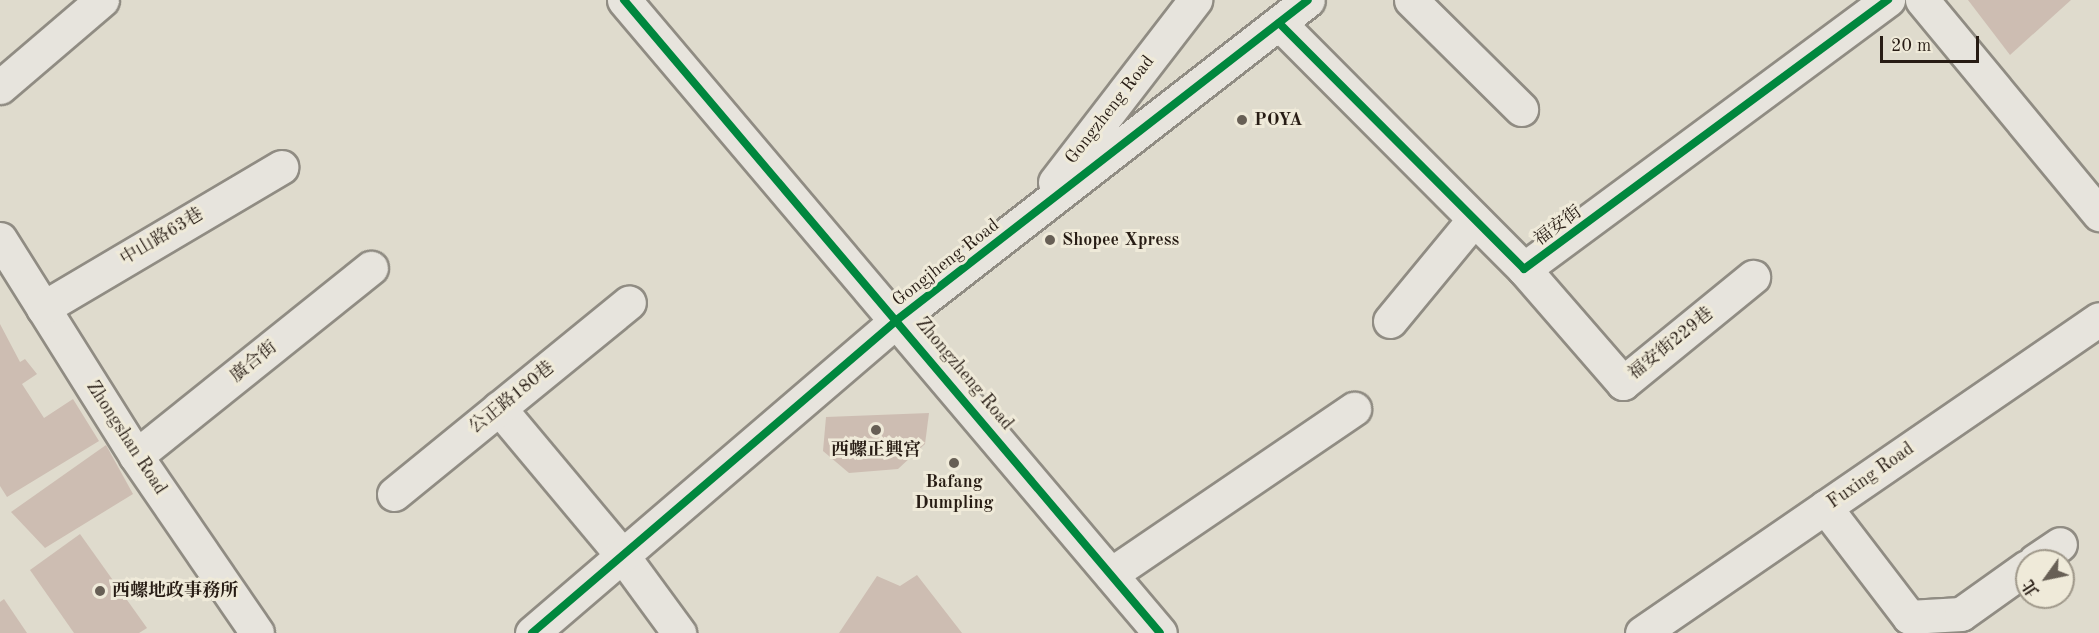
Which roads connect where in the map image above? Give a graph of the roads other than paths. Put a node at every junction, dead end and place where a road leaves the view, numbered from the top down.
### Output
1 (102, 0) edge
2 (624, 0) edge
3 (1195, 0) edge
4 (1308, 0) edge
5 (1411, 0) edge
6 (1888, 0) edge
7 (1922, 0) edge
8 (1279, 23) junction
9 (0, 87) edge
10 (1521, 109) dead end
11 (281, 167) dead end
12 (2099, 214) edge
13 (1474, 219) junction
14 (1025, 220) junction
15 (0, 239) edge
16 (371, 268) dead end
17 (1524, 269) junction
18 (1753, 277) dead end
19 (629, 302) dead end
20 (43, 308) junction
21 (898, 319) junction
22 (2099, 319) edge
23 (1390, 321) dead end
24 (500, 408) junction
25 (1354, 409) dead end
26 (136, 456) junction
27 (394, 494) dead end
28 (1825, 507) junction
29 (622, 555) junction
30 (1111, 574) junction
31 (2015, 576) edge
32 (258, 633) edge
33 (532, 633) edge
34 (679, 633) edge
35 (1160, 633) edge
36 (1642, 633) edge

1 - 9 street
2 - 21 street, Zhongzheng Road
3 - 14 street, Gongzheng Road
4 - 8 street, Gongjheng Road
5 - 10 street
6 - 17 street, 福安街
7 - 12 street
8 - 13 street, 福安街
8 - 14 street, Gongjheng Road
11 - 20 street, 中山路63巷
13 - 17 street, 福安街
13 - 23 street
14 - 21 street, Gongjheng Road
15 - 20 street, Zhongshan Road
16 - 26 street, 廣合街
17 - 18 street, 福安街229巷
19 - 24 street, 公正路180巷
20 - 26 street, Zhongshan Road
21 - 29 street, Gongjheng Road
21 - 30 street, Zhongzheng Road
22 - 28 street, Fuxing Road
24 - 27 street, 公正路180巷
24 - 29 street
25 - 30 street
26 - 32 street, Zhongshan Road
28 - 31 street
28 - 36 street, Fuxing Road
29 - 33 street, Gongjheng Road
29 - 34 street
30 - 35 street, Zhongzheng Road

